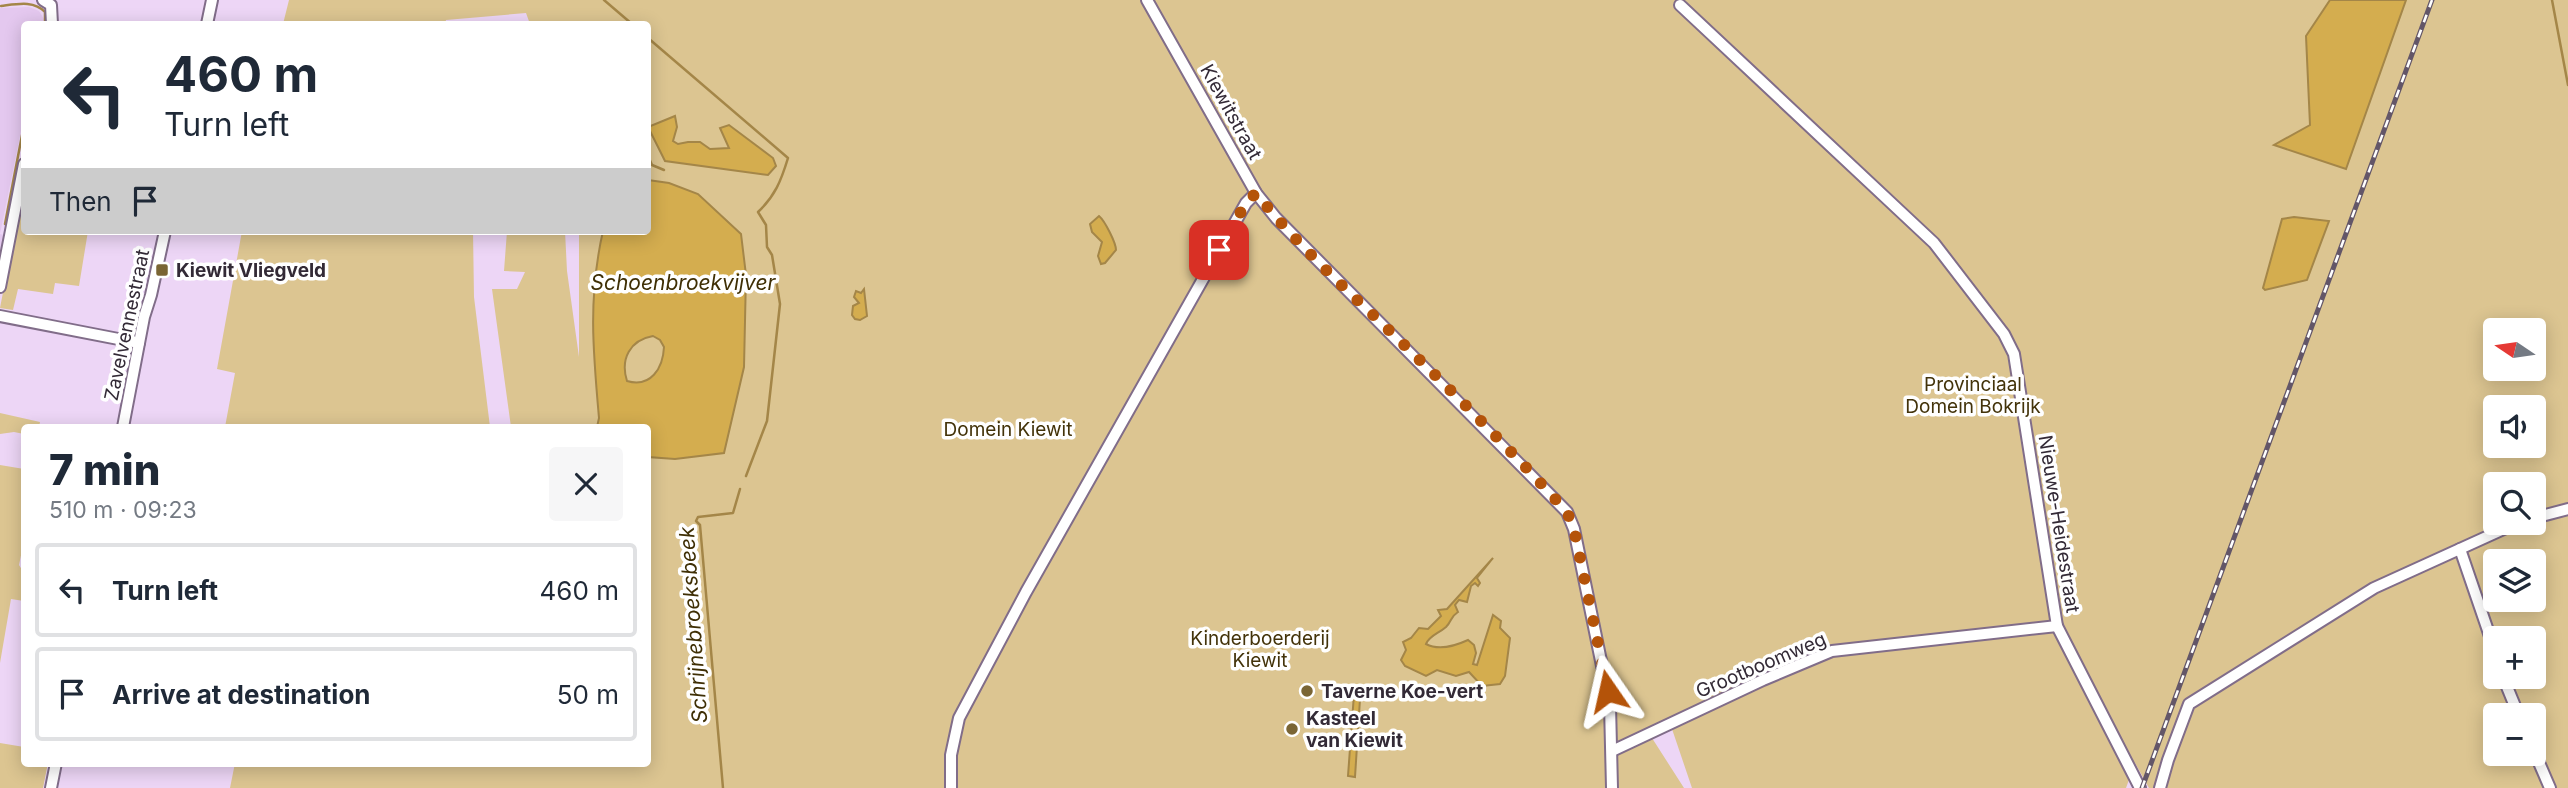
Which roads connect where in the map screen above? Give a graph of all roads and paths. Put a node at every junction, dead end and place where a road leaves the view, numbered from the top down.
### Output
1 (212, 0) edge
2 (1147, 0) edge
3 (47, 3) edge
4 (1680, 5) dead end
5 (51, 21) edge
6 (208, 21) edge
7 (21, 179) edge
8 (1256, 193) junction
9 (164, 235) edge
10 (0, 287) edge
11 (0, 316) edge
12 (139, 343) junction
13 (124, 424) edge
14 (2568, 509) edge
15 (2546, 515) edge
16 (2491, 535) edge
17 (2460, 549) junction
18 (2057, 626) junction
19 (2486, 626) edge
20 (1612, 751) junction
21 (2540, 766) edge
22 (55, 767) edge
23 (51, 788) edge
24 (951, 788) edge
25 (1612, 788) edge
26 (2140, 788) edge
27 (2160, 788) edge
28 (2550, 788) edge

1 - 6 street
2 - 8 street, Kiewitstraat
3 - 5 street
4 - 18 street, Nieuwe-Heidestraat
7 - 10 street
8 - 20 street, Kiewitstraat
8 - 24 street
9 - 12 street, Zavelvennestraat
11 - 12 street
12 - 13 street, Zavelvennestraat
14 - 15 street
16 - 17 street
17 - 19 street
17 - 27 street
18 - 20 street, Grootboomweg
18 - 26 street, Nieuwe-Heidestraat
20 - 25 street, Kiewitstraat
21 - 28 street
22 - 23 street

